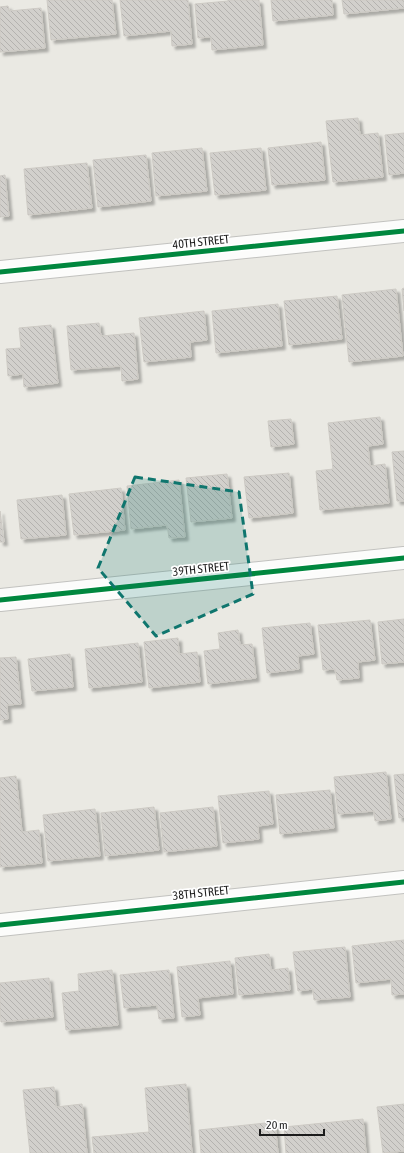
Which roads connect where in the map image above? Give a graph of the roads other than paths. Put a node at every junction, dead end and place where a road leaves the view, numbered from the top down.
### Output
1 (404, 231) edge
2 (0, 272) edge
3 (404, 558) edge
4 (0, 600) edge
5 (404, 882) edge
6 (0, 925) edge

1 - 2 street, 40TH STREET
3 - 4 street, 39TH STREET
5 - 6 street, 38TH STREET

